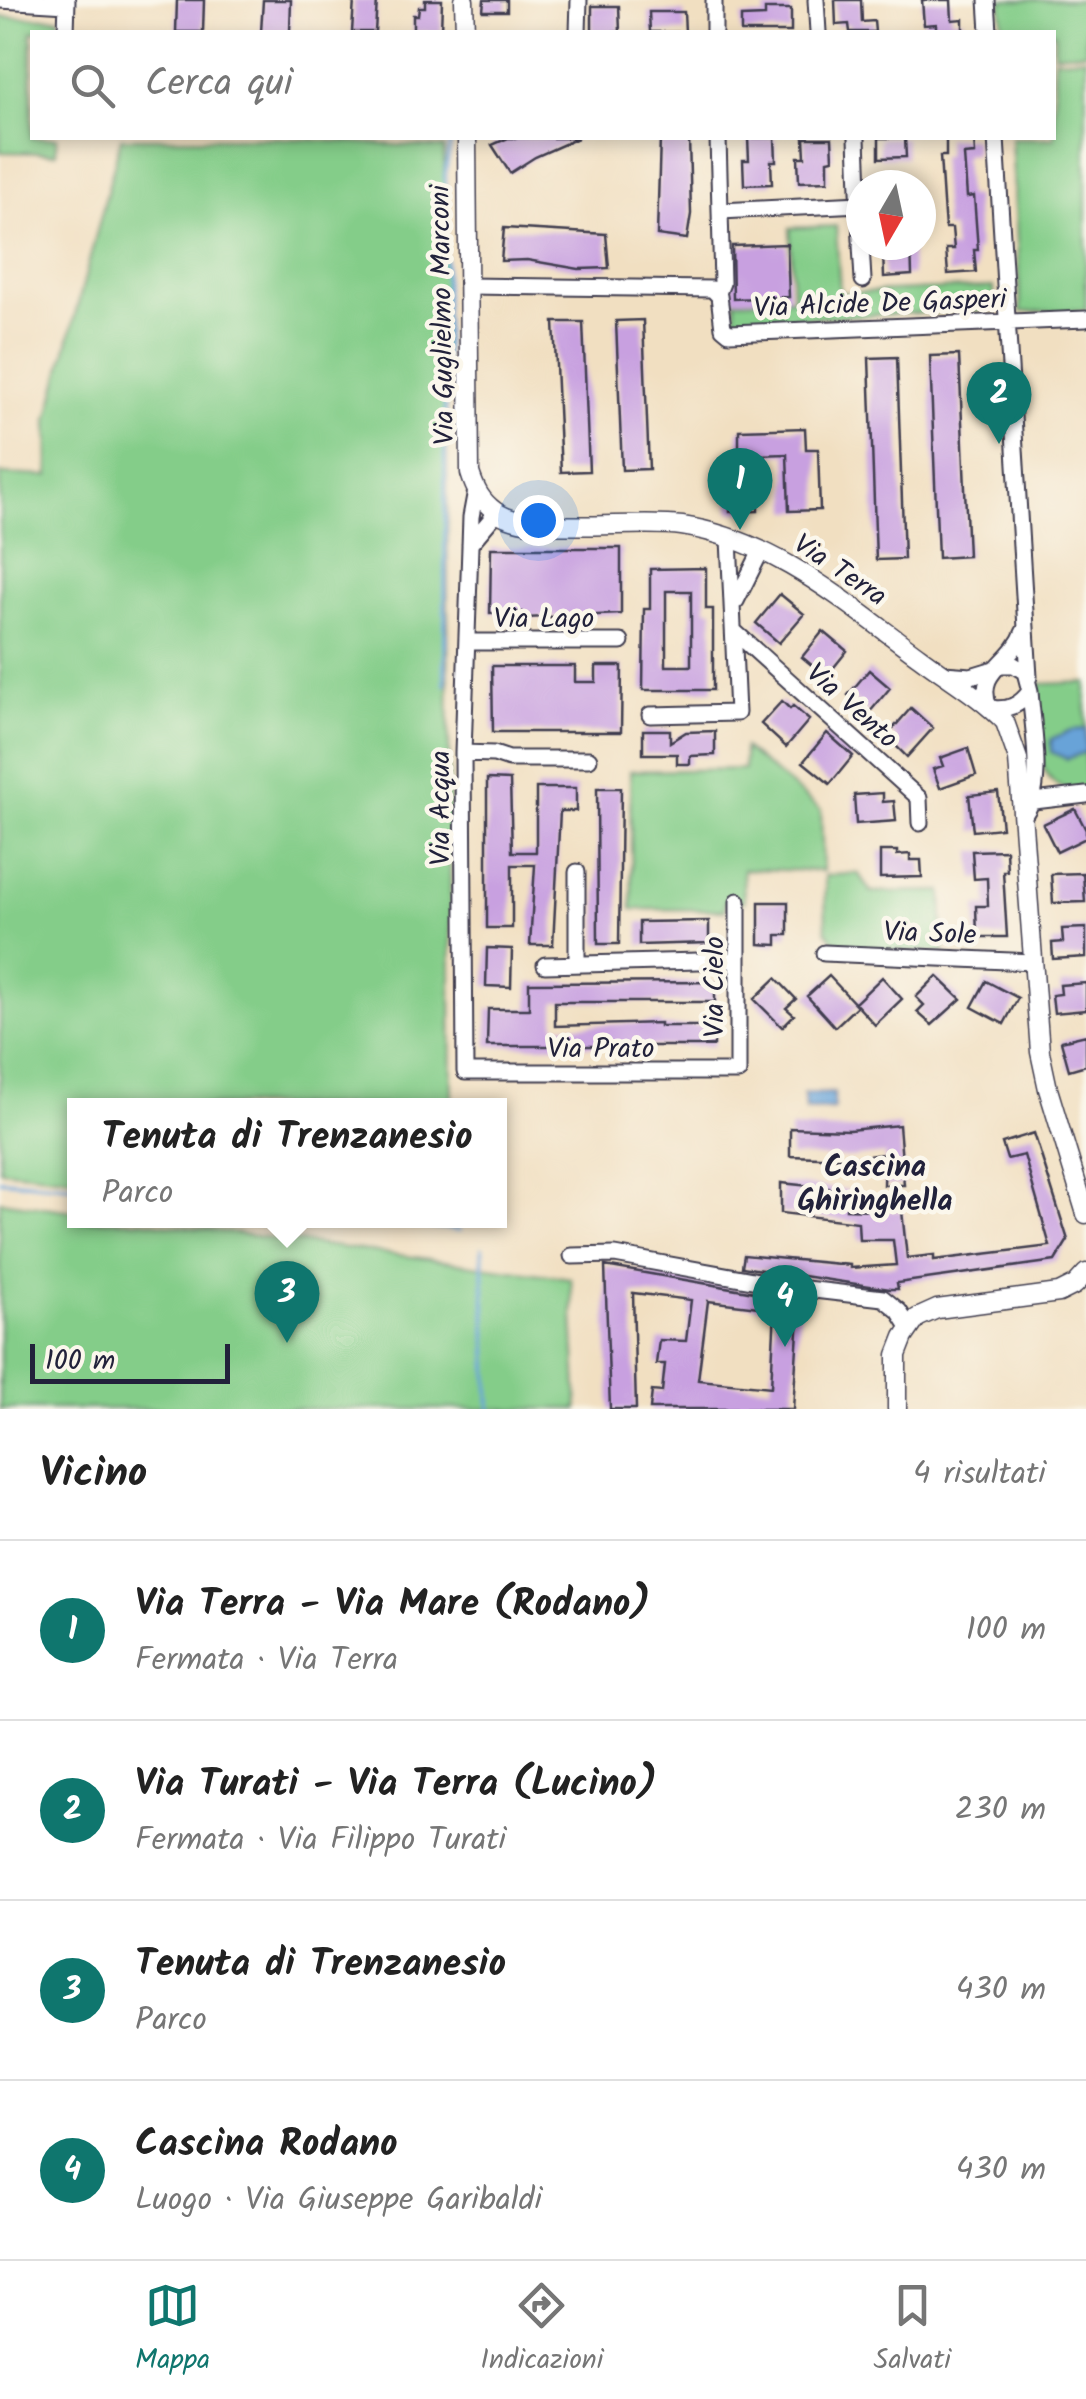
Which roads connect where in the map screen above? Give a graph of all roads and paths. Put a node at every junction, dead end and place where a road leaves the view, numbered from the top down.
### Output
1 (0, 0) edge
2 (464, 0) edge
3 (578, 0) edge
4 (714, 0) edge
5 (816, 0) edge
6 (987, 0) edge
7 (67, 2) edge
8 (66, 30) edge
9 (465, 30) edge
10 (578, 30) edge
11 (714, 30) edge
12 (818, 30) edge
13 (990, 30) edge
14 (467, 140) edge
15 (718, 140) edge
16 (857, 140) edge
17 (996, 140) edge
18 (858, 170) edge
19 (846, 205) edge
20 (721, 211) junction
21 (861, 260) edge
22 (862, 280) dead end
23 (468, 286) junction
24 (718, 293) junction
25 (1086, 320) edge
26 (1007, 323) junction
27 (476, 490) junction
28 (497, 512) junction
29 (729, 538) junction
30 (470, 544) junction
31 (761, 550) junction
32 (734, 604) junction
33 (1025, 627) junction
34 (736, 632) junction
35 (467, 642) junction
36 (621, 642) dead end
37 (998, 667) junction
38 (943, 674) junction
39 (1030, 684) junction
40 (989, 708) junction
41 (650, 715) dead end
42 (463, 752) junction
43 (589, 759) dead end
44 (1036, 780) junction
45 (1086, 795) edge
46 (1067, 796) junction
47 (1028, 809) junction
48 (920, 822) dead end
49 (577, 872) dead end
50 (738, 902) dead end
51 (824, 952) dead end
52 (737, 960) junction
53 (1032, 962) junction
54 (577, 964) junction
55 (545, 965) dead end
56 (465, 1072) joint
57 (738, 1072) joint
58 (1086, 1214) edge
59 (572, 1256) dead end
60 (1086, 1273) edge
61 (905, 1334) junction
62 (897, 1409) edge

1 - 7 street
2 - 9 street
3 - 10 street
4 - 11 street
5 - 12 street
6 - 13 street
7 - 8 street
14 - 23 street, Via Guglielmo Marconi
15 - 20 street
16 - 18 street
17 - 26 street, Via Terra
19 - 20 street
20 - 24 street
21 - 22 street
23 - 24 street, Via Alcide De Gasperi
23 - 27 street, Via Guglielmo Marconi
24 - 26 street, Via Alcide De Gasperi
25 - 26 street, Via Alcide De Gasperi
26 - 33 street, Via Terra
27 - 28 street
27 - 30 street, Via Acqua
28 - 29 street, Via Terra
28 - 30 street
29 - 31 street, Via Terra
29 - 32 street
30 - 35 street, Via Acqua
31 - 32 street
31 - 38 street, Via Terra
32 - 34 street
33 - 37 street
33 - 39 street, Via Terra
34 - 41 street
34 - 48 street, Via Vento
35 - 36 street, Via Lago
35 - 42 street, Via Acqua
37 - 38 street
37 - 39 street
37 - 40 street
38 - 40 street, Via Terra
39 - 40 street
39 - 44 street, Via Terra
40 - 47 street, Via Terra
42 - 43 street
42 - 56 street, Via Acqua
44 - 46 street
44 - 47 street, Via Terra
45 - 46 street
46 - 47 street
47 - 53 street, Via Terra
49 - 54 street
50 - 52 street, Via Cielo
51 - 53 street, Via Sole
52 - 54 street
52 - 57 street, Via Cielo
53 - 58 street, Via Terra
54 - 55 street
56 - 57 street, Via Prato
59 - 61 street
60 - 61 street
61 - 62 street

